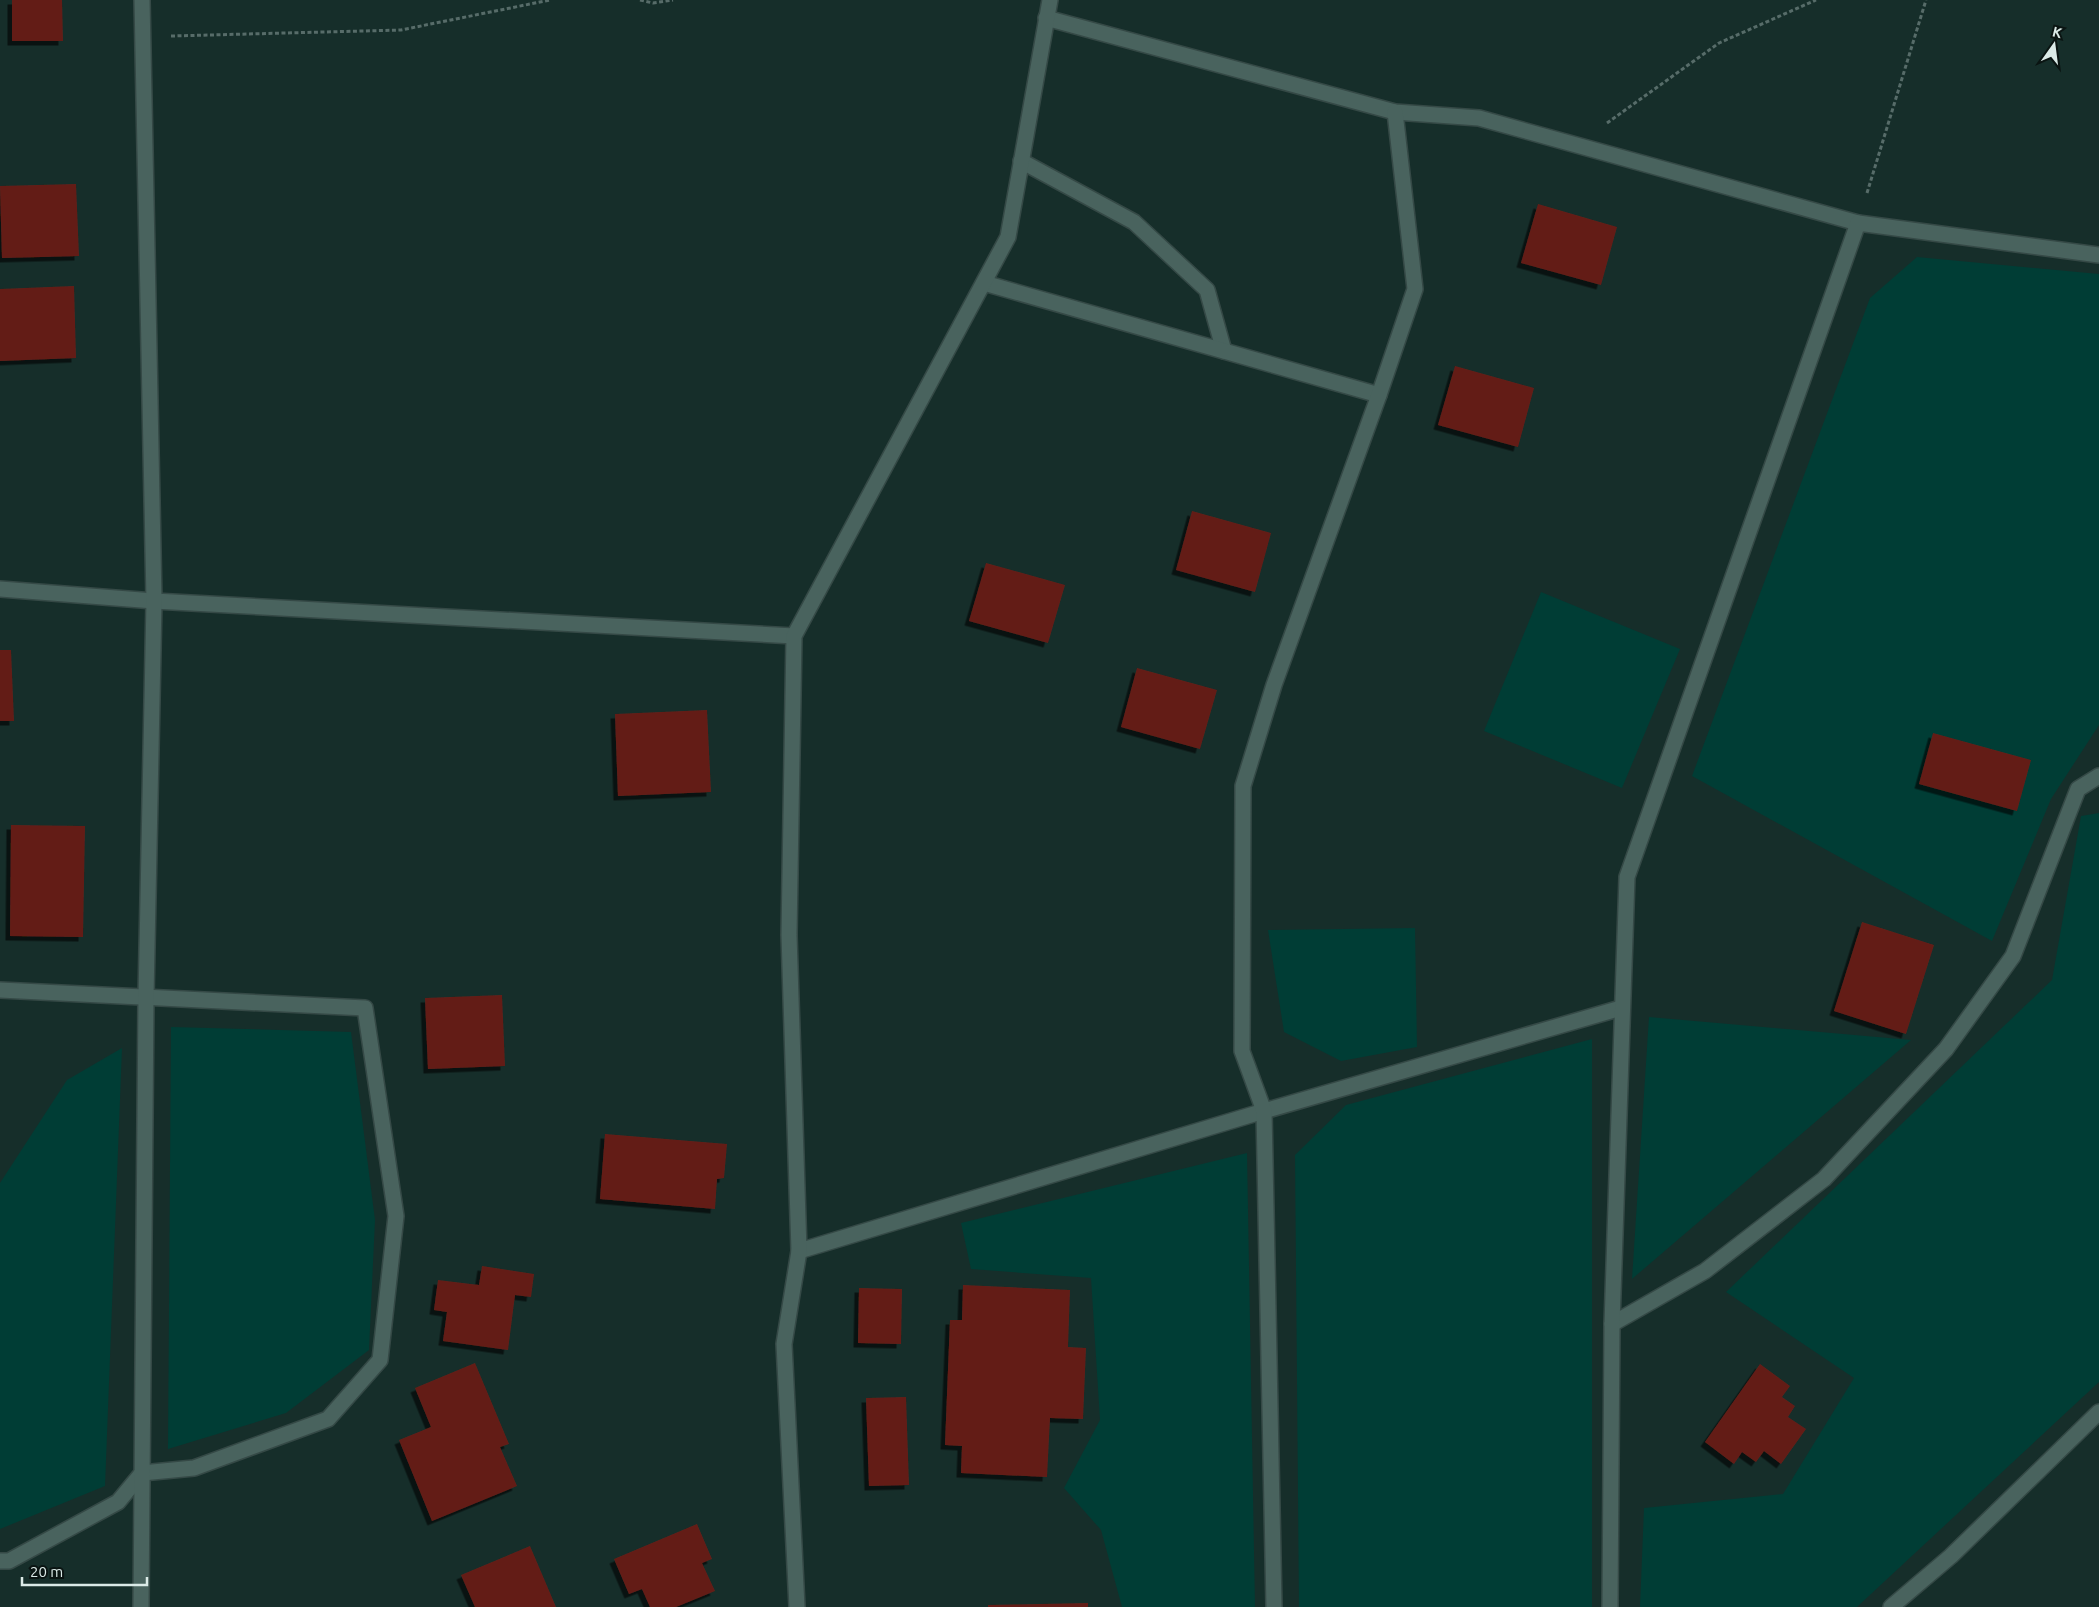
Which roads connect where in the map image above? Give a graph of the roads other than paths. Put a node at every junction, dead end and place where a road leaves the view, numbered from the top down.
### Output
1 (142, 0) edge
2 (1050, 0) edge
3 (1046, 18) junction
4 (1395, 112) junction
5 (1021, 162) junction
6 (1858, 223) junction
7 (2099, 254) edge
8 (984, 282) junction
9 (1224, 351) junction
10 (1379, 394) junction
11 (0, 588) edge
12 (154, 601) junction
13 (794, 636) junction
14 (2099, 776) edge
15 (0, 990) edge
16 (146, 997) junction
17 (1621, 1008) junction
18 (1264, 1112) junction
19 (799, 1250) junction
20 (1612, 1324) junction
21 (2099, 1412) edge
22 (142, 1473) junction
23 (0, 1561) edge
24 (141, 1607) edge
25 (797, 1607) edge
26 (1274, 1607) edge
27 (1610, 1607) edge
28 (1891, 1607) edge

1 - 12 street
2 - 3 street
3 - 4 street
3 - 5 street
4 - 6 street
4 - 10 street
5 - 8 street
5 - 9 street
6 - 7 street
6 - 17 street
8 - 9 street
8 - 13 street
9 - 10 street
10 - 18 street
11 - 12 street
12 - 13 street
12 - 16 street
13 - 19 street
14 - 20 street
15 - 16 street
16 - 22 street
16 - 22 street
17 - 18 street
17 - 20 street
18 - 19 street
18 - 26 street
19 - 25 street
20 - 27 street
21 - 28 street
22 - 23 street
22 - 24 street

